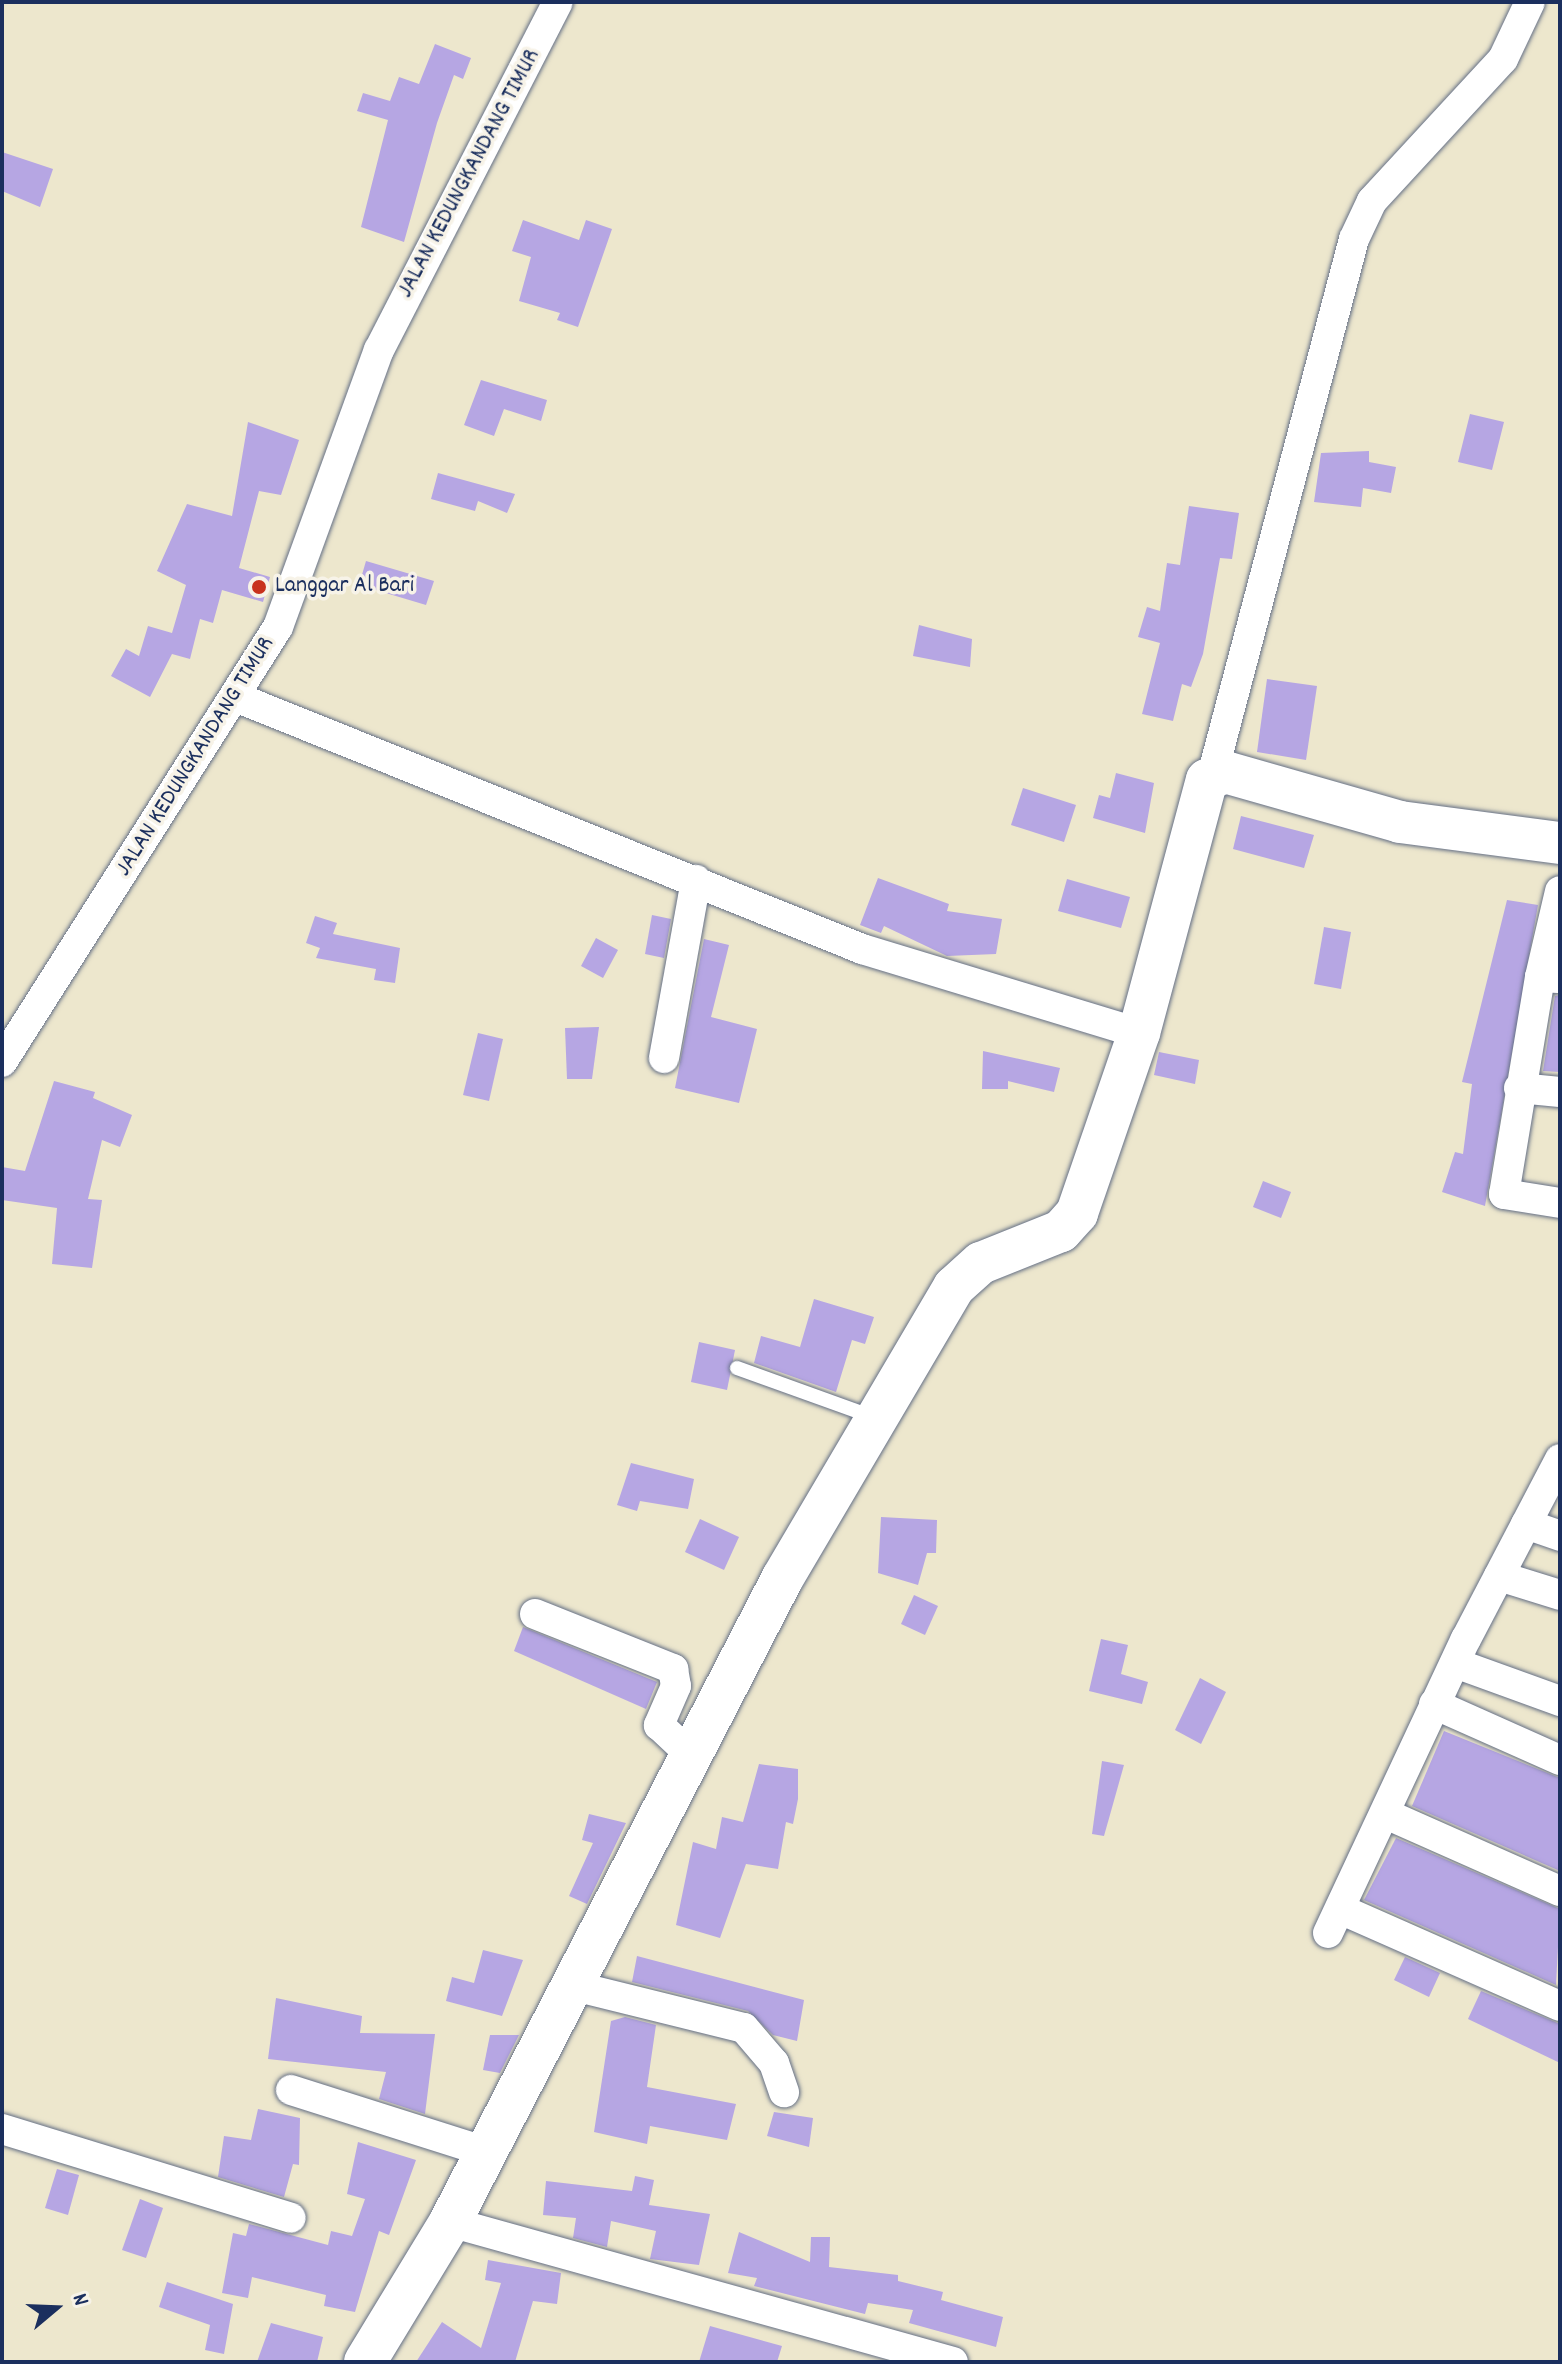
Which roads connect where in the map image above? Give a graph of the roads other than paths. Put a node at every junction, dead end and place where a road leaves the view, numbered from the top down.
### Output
1 (558, 2) edge
2 (1530, 2) edge
3 (238, 698) junction
4 (1212, 776) junction
5 (1560, 843) edge
6 (696, 880) junction
7 (1560, 891) edge
8 (1550, 978) edge
9 (1139, 1033) junction
10 (664, 1058) dead end
11 (2, 1062) edge
12 (1519, 1088) junction
13 (1560, 1092) edge
14 (1560, 1203) edge
15 (737, 1368) dead end
16 (877, 1419) junction
17 (1560, 1459) edge
18 (1526, 1524) junction
19 (1560, 1536) edge
20 (1499, 1576) junction
21 (1560, 1595) edge
22 (535, 1614) dead end
23 (1455, 1663) junction
24 (1560, 1701) edge
25 (1434, 1704) junction
26 (691, 1755) junction
27 (1560, 1760) edge
28 (1386, 1814) junction
29 (1560, 1891) edge
30 (574, 1986) junction
31 (1560, 2006) edge
32 (291, 2090) dead end
33 (784, 2092) dead end
34 (2, 2129) edge
35 (486, 2152) junction
36 (291, 2218) dead end
37 (450, 2222) junction
38 (369, 2361) edge
39 (953, 2362) edge

1 - 3 street, JALAN KEDUNGKANDANG TIMUR
2 - 4 street
3 - 6 street
3 - 11 street, JALAN KEDUNGKANDANG TIMUR
4 - 5 street
4 - 9 street
6 - 9 street
6 - 10 street
7 - 8 street
8 - 12 street
9 - 16 street
12 - 13 street
12 - 14 street
15 - 16 lane
16 - 26 street
17 - 18 street
18 - 19 street
18 - 20 street
20 - 21 street
20 - 23 street
22 - 26 street
23 - 24 street
23 - 25 street
25 - 27 street
25 - 28 street
26 - 30 street
28 - 29 street
28 - 31 street
30 - 33 street
30 - 35 street
32 - 35 street
34 - 36 street
35 - 37 street
37 - 38 street
37 - 39 street

